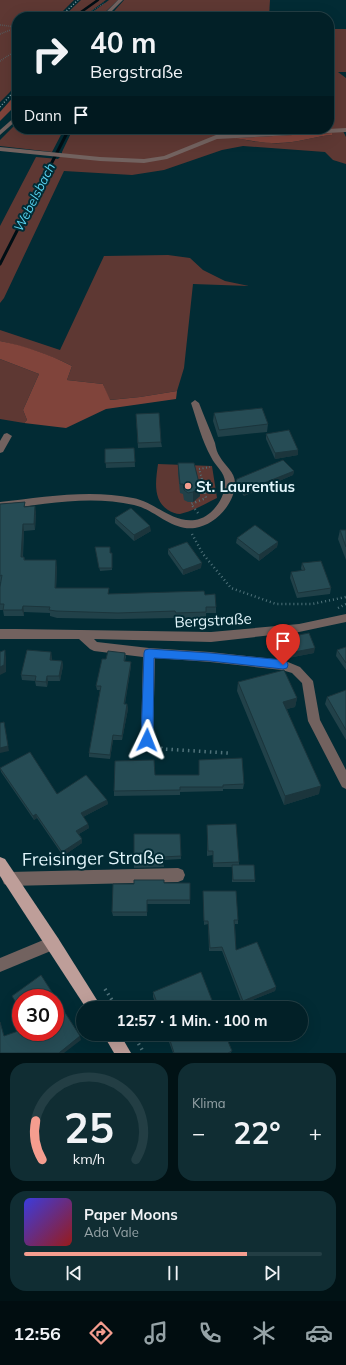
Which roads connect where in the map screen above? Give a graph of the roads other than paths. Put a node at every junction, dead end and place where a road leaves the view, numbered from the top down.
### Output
1 (121, 0) edge
2 (108, 12) edge
3 (12, 122) edge
4 (346, 130) edge
5 (334, 131) edge
6 (0, 133) edge
7 (270, 134) edge
8 (0, 149) edge
9 (196, 404) dead end
10 (7, 436) dead end
11 (0, 450) edge
12 (0, 506) edge
13 (346, 618) edge
14 (0, 634) edge
15 (81, 634) junction
16 (149, 653) junction
17 (147, 740) road end
18 (346, 783) edge
19 (0, 864) edge
20 (178, 875) dead end
21 (9, 879) junction
22 (53, 943) junction
23 (0, 965) edge
24 (90, 1001) edge
25 (115, 1041) edge
26 (123, 1053) edge

1 - 2 street
3 - 6 street
4 - 5 street
7 - 8 street
9 - 12 street
10 - 11 street
13 - 15 street, Bergstraße
14 - 15 street, Bergstraße
15 - 16 street
16 - 17 street
16 - 18 street
19 - 21 main road, Freisinger Straße
20 - 21 street, Freisinger Straße
21 - 22 main road, Freisinger Straße
22 - 23 street
22 - 24 main road, Freisinger Straße
25 - 26 main road

